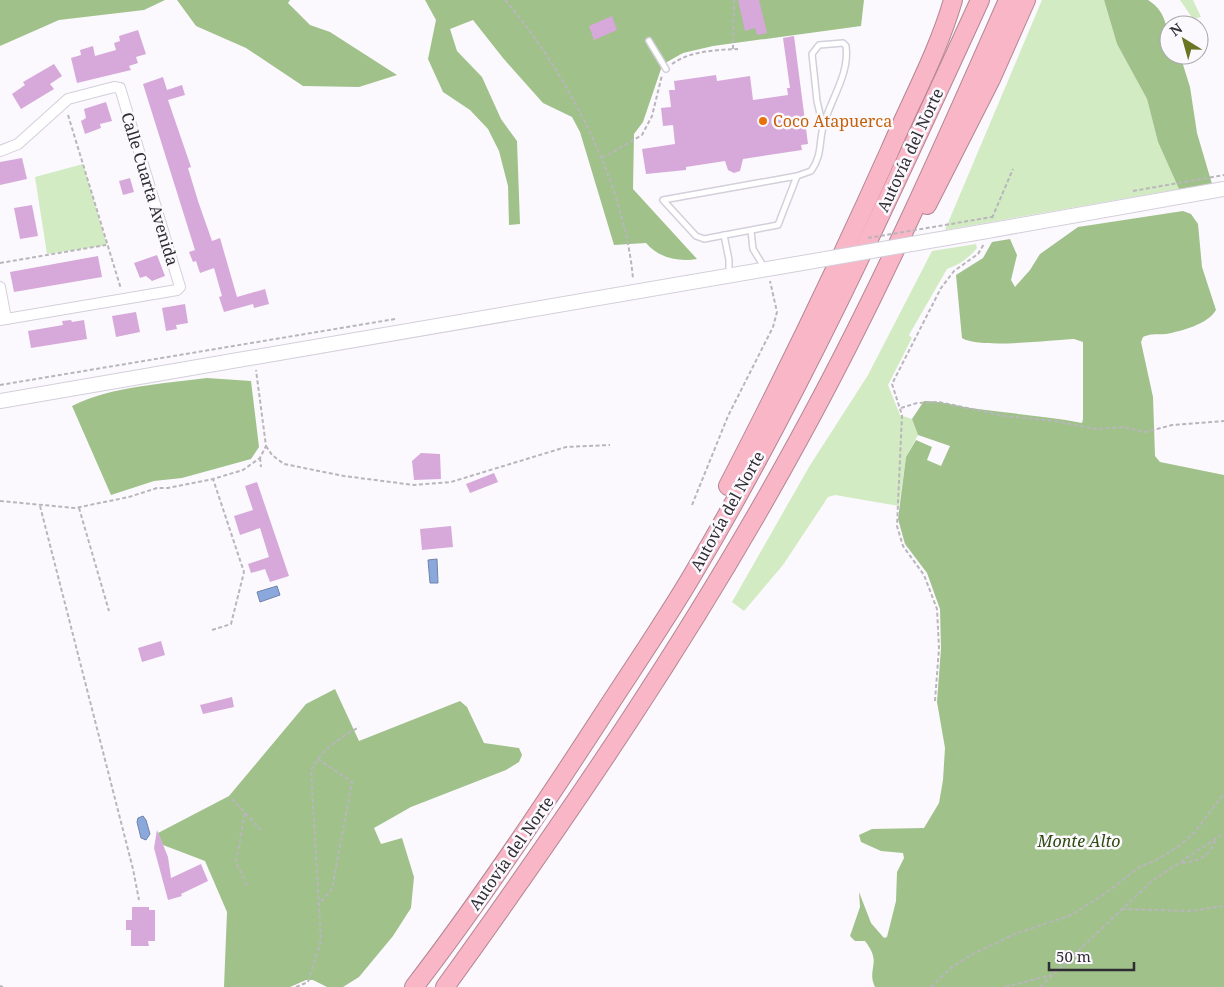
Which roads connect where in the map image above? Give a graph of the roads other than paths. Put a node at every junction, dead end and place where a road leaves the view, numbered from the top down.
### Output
1 (953, 0) edge
2 (980, 0) edge
3 (1008, 0) edge
4 (1026, 0) edge
5 (649, 41) dead end
6 (666, 69) road end
7 (823, 127) junction
8 (0, 151) edge
9 (797, 176) junction
10 (1224, 189) edge
11 (751, 230) junction
12 (724, 235) junction
13 (772, 268) junction
14 (886, 270) junction
15 (728, 274) junction
16 (0, 287) edge
17 (3, 320) edge
18 (0, 402) edge
19 (624, 683) junction
20 (414, 987) edge
21 (445, 987) edge

1 - 19 highway
2 - 19 highway, Autovía del Norte
3 - 14 highway, Autovía del Norte
4 - 14 highway
5 - 6 lane
7 - 7 lane
7 - 9 lane
8 - 17 street, Calle Cuarta Avenida
9 - 11 lane
9 - 12 lane
10 - 13 main road, bridge
11 - 12 lane
11 - 13 lane
12 - 15 lane
13 - 15 main road
14 - 21 highway, Autovía del Norte
15 - 18 main road
16 - 17 street
19 - 20 highway, Autovía del Norte

